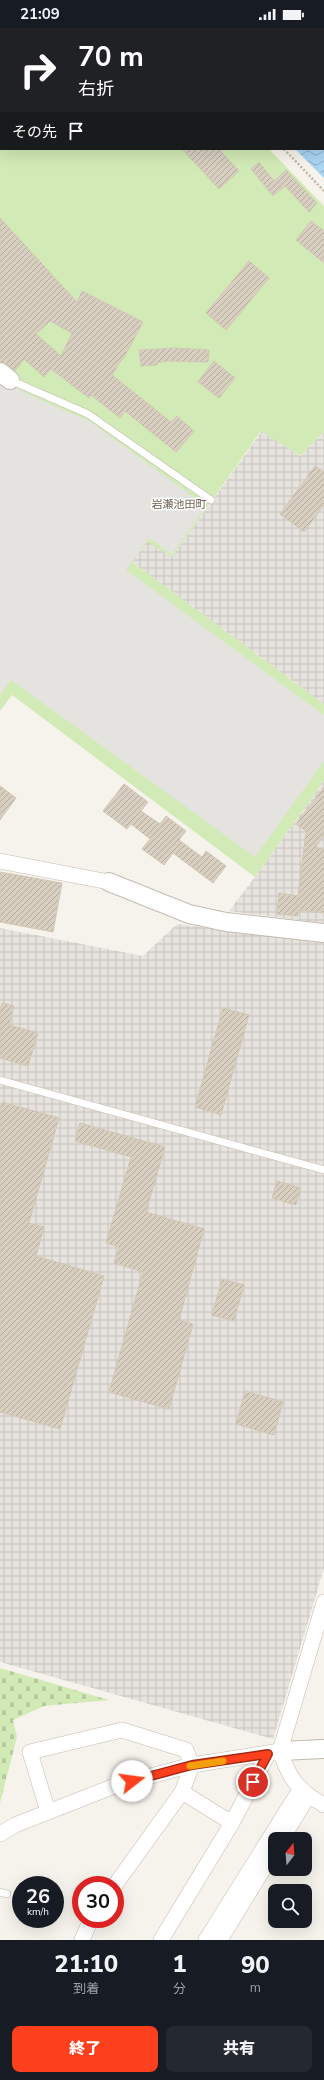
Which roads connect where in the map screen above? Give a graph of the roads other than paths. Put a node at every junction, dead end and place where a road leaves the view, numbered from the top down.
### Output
1 (5, 376) edge
2 (210, 500) dead end
3 (0, 861) edge
4 (109, 882) joint
5 (324, 933) edge
6 (0, 1080) edge
7 (324, 1170) edge
8 (324, 1602) edge
9 (324, 1749) edge
10 (274, 1753) junction
11 (192, 1765) junction
12 (182, 1792) junction
13 (304, 1792) junction
14 (324, 1805) edge
15 (48, 1812) junction
16 (232, 1823) junction
17 (285, 1832) edge
18 (0, 1834) edge
19 (268, 1861) edge
20 (121, 1876) edge
21 (87, 1928) edge
22 (82, 1940) edge
23 (160, 1940) edge
24 (206, 1940) edge
25 (220, 1940) edge

1 - 2 lane
3 - 4 street
4 - 5 street
6 - 7 lane
8 - 10 street
9 - 10 street
10 - 11 street
10 - 13 street
10 - 16 street
11 - 12 street
11 - 15 street
11 - 15 street
12 - 16 street
12 - 20 street
13 - 14 street
13 - 17 street
13 - 24 street
15 - 18 street
16 - 23 street
19 - 25 street
21 - 22 street

